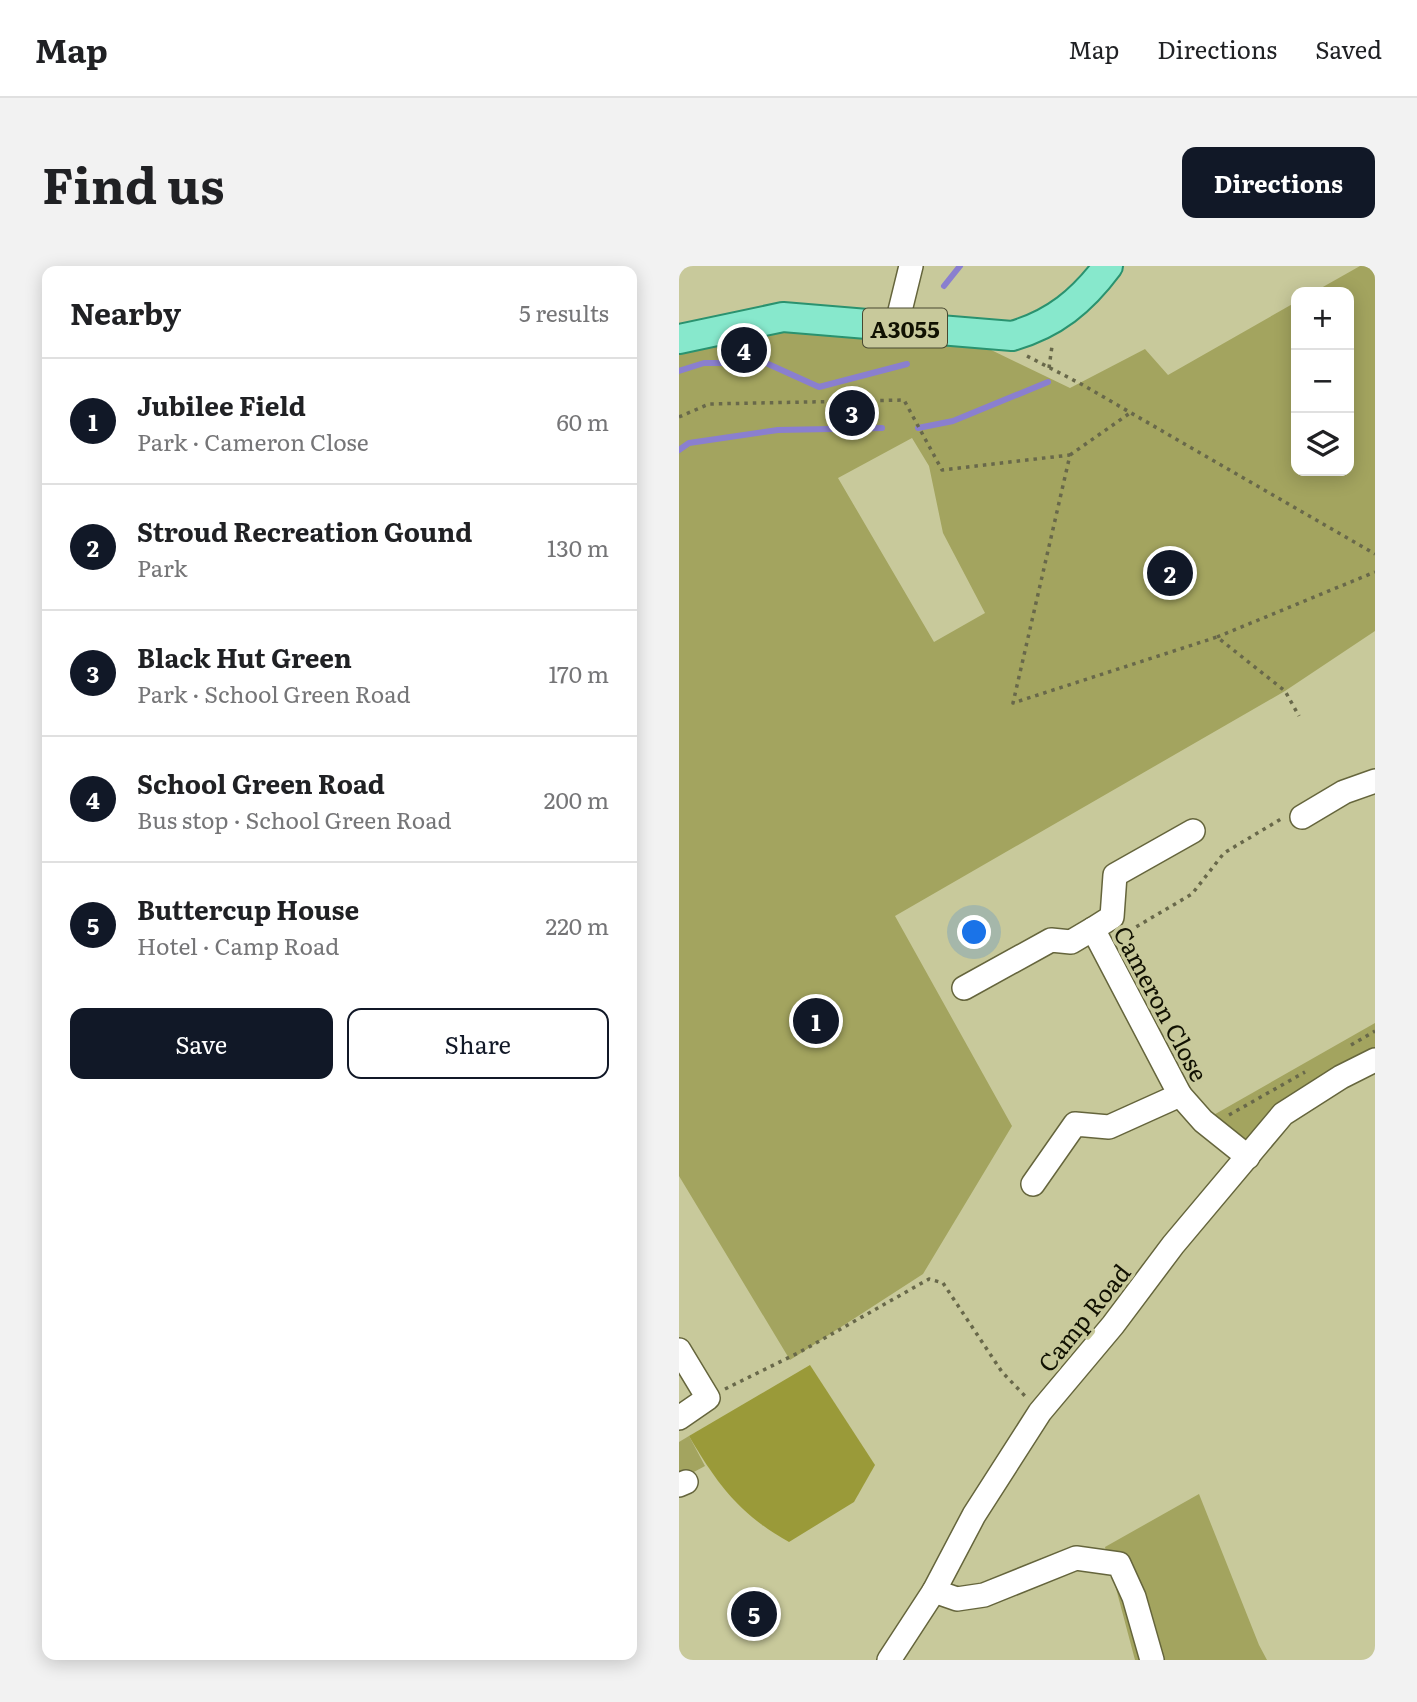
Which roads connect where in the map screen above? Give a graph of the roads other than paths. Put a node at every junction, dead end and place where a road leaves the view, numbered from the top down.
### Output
1 (911, 266) edge
2 (1108, 266) edge
3 (896, 327) junction
4 (679, 339) edge
5 (1375, 781) edge
6 (1302, 817) road end
7 (1193, 831) dead end
8 (1098, 938) junction
9 (964, 988) dead end
10 (1375, 1060) edge
11 (1180, 1095) junction
12 (1248, 1157) junction
13 (1033, 1184) dead end
14 (679, 1350) edge
15 (679, 1418) edge
16 (934, 1591) junction
17 (889, 1660) edge
18 (1151, 1660) edge

1 - 3 street
2 - 3 main road, A3055
3 - 4 main road, A3055
5 - 6 street
7 - 8 street, Cameron Close
8 - 9 street, Cameron Close
8 - 11 street, Cameron Close
10 - 12 street, Camp Road
11 - 12 street, Cameron Close
11 - 13 street
12 - 16 street, Camp Road
14 - 15 street
16 - 17 street, Camp Road
16 - 18 street

